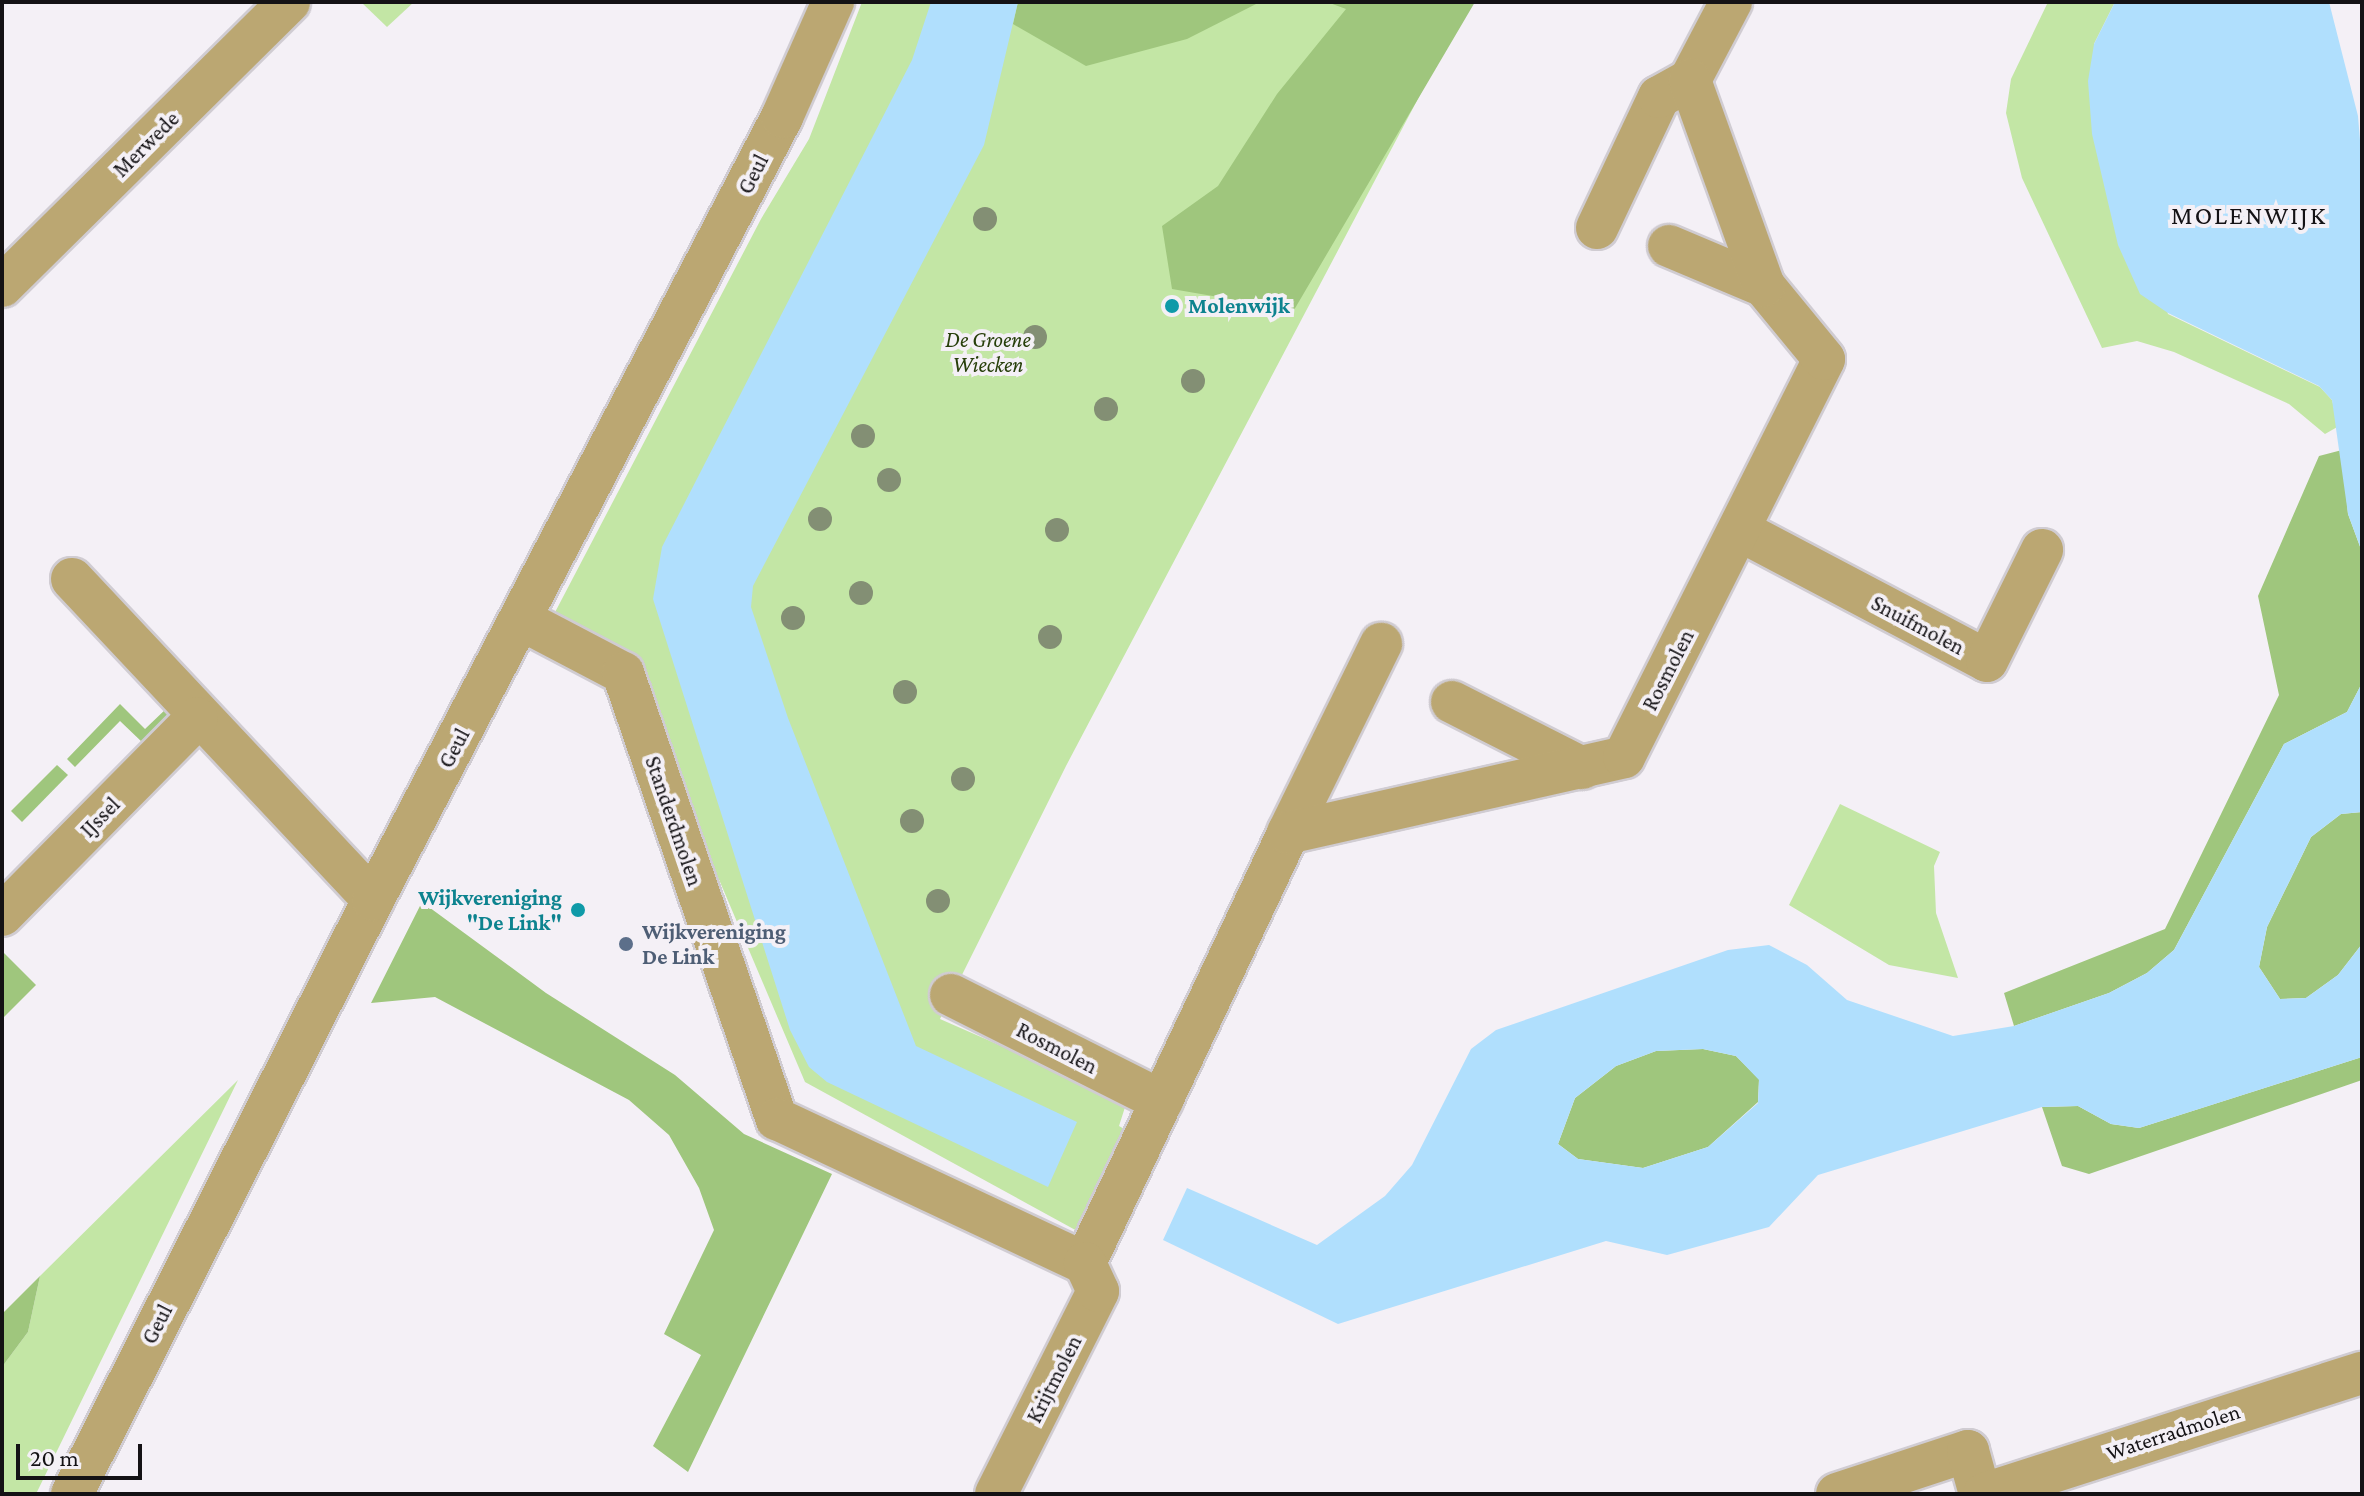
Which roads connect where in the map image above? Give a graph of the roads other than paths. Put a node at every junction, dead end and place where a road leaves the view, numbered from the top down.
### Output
1 (289, 2) edge
2 (833, 2) edge
3 (1731, 2) edge
4 (1690, 80) junction
5 (1597, 228) dead end
6 (1669, 246) dead end
7 (2, 286) edge
8 (1764, 286) junction
9 (1739, 530) junction
10 (2042, 550) dead end
11 (72, 579) dead end
12 (522, 620) junction
13 (1381, 644) dead end
14 (1452, 702) dead end
15 (197, 718) junction
16 (1582, 768) junction
17 (1288, 833) junction
18 (373, 900) junction
19 (2, 915) edge
20 (951, 995) dead end
21 (1162, 1101) junction
22 (1085, 1263) junction
23 (2362, 1373) edge
24 (72, 1494) edge
25 (996, 1494) edge
26 (1837, 1494) edge
27 (1982, 1494) edge

1 - 7 street, Merwede
2 - 12 street, Geul
3 - 4 street
4 - 5 street
4 - 8 street, Rosmolen
6 - 8 street, Rosmolen
8 - 9 street, Rosmolen
9 - 10 street, Snuifmolen
9 - 16 street, Rosmolen
11 - 15 street
12 - 18 street, Geul
12 - 22 street, Standerdmolen
13 - 17 street
14 - 16 street
15 - 18 street
15 - 19 street, IJssel
16 - 17 street, Rosmolen
17 - 21 street
18 - 24 street, Geul
20 - 21 street, Rosmolen
21 - 22 street
22 - 25 street, Krijtmolen
23 - 27 street, Waterradmolen
26 - 27 street, Waterradmolen

